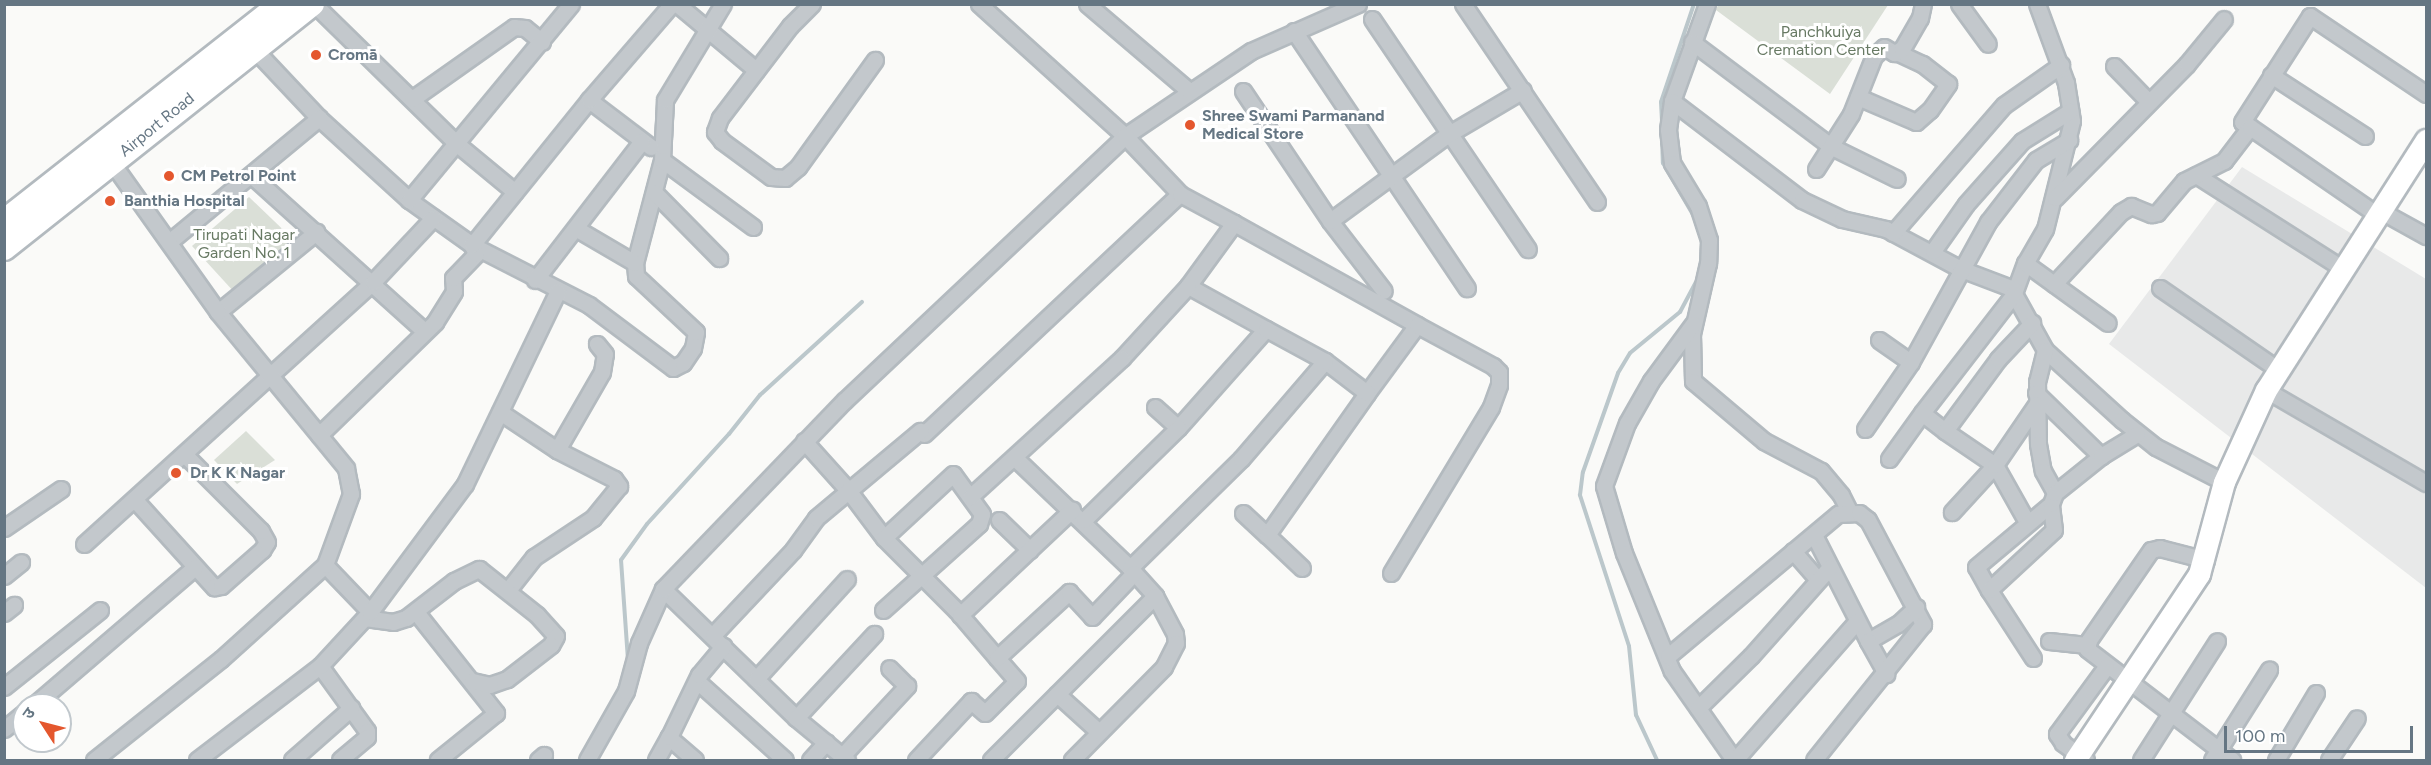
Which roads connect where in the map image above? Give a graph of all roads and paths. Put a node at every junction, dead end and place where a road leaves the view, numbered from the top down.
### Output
1 (281, 4) edge
2 (313, 4) edge
3 (571, 4) edge
4 (672, 4) edge
5 (677, 4) edge
6 (723, 4) edge
7 (812, 4) edge
8 (980, 4) edge
9 (1087, 4) edge
10 (1358, 4) edge
11 (1463, 4) edge
12 (1707, 4) edge
13 (1923, 4) edge
14 (1959, 4) edge
15 (2037, 4) edge
16 (2313, 10) edge
17 (1372, 19) dead end
18 (2224, 19) dead end
19 (711, 29) junction
20 (1294, 31) junction
21 (542, 42) junction
22 (1692, 42) junction
23 (1988, 44) dead end
24 (254, 49) junction
25 (1898, 53) junction
26 (875, 60) dead end
27 (2061, 65) junction
28 (2114, 66) dead end
29 (756, 70) junction
30 (2271, 75) junction
31 (1188, 90) junction
32 (1522, 90) junction
33 (1243, 91) dead end
34 (2427, 94) edge
35 (1858, 97) junction
36 (412, 99) junction
37 (589, 100) junction
38 (1672, 101) junction
39 (2148, 101) junction
40 (2070, 111) junction
41 (319, 118) junction
42 (2250, 127) junction
43 (1447, 135) junction
44 (1125, 136) junction
45 (2365, 136) dead end
46 (2069, 140) junction
47 (2427, 140) edge
48 (642, 141) junction
49 (457, 144) junction
50 (1832, 147) junction
51 (105, 154) junction
52 (662, 157) junction
53 (1816, 169) dead end
54 (251, 175) junction
55 (2196, 175) junction
56 (1390, 178) junction
57 (1897, 179) dead end
58 (515, 192) junction
59 (654, 192) junction
60 (1179, 194) junction
61 (2055, 198) junction
62 (409, 200) junction
63 (1597, 202) dead end
64 (2378, 212) junction
65 (433, 218) junction
66 (1330, 221) junction
67 (4, 222) edge
68 (1234, 223) junction
69 (753, 227) dead end
70 (577, 229) junction
71 (316, 232) junction
72 (1893, 233) junction
73 (2427, 236) edge
74 (169, 242) junction
75 (472, 246) junction
76 (4, 248) edge
77 (1528, 249) dead end
78 (1933, 251) junction
79 (719, 258) dead end
80 (635, 263) junction
81 (2025, 263) junction
82 (2342, 268) junction
83 (1961, 269) junction
84 (535, 280) junction
85 (373, 282) junction
86 (2054, 284) junction
87 (1188, 286) junction
88 (1467, 288) dead end
89 (2160, 288) dead end
90 (558, 291) junction
91 (1384, 291) dead end
92 (2014, 292) junction
93 (218, 312) junction
94 (1696, 320) junction
95 (2032, 323) junction
96 (2108, 323) dead end
97 (1418, 326) junction
98 (1266, 329) junction
99 (424, 331) junction
100 (1880, 340) dead end
101 (597, 344) dead end
102 (2045, 350) junction
103 (1325, 361) junction
104 (1911, 362) junction
105 (2279, 370) junction
106 (270, 375) junction
107 (2266, 390) junction
108 (1366, 393) junction
109 (2036, 399) junction
110 (1155, 407) dead end
111 (500, 412) junction
112 (1922, 413) junction
113 (1178, 428) junction
114 (1865, 429) dead end
115 (1945, 431) junction
116 (2137, 434) junction
117 (319, 435) junction
118 (804, 441) junction
119 (557, 450) junction
120 (185, 454) junction
121 (2101, 456) junction
122 (1015, 458) junction
123 (1889, 459) dead end
124 (1995, 465) junction
125 (2224, 482) junction
126 (2427, 483) edge
127 (61, 489) dead end
128 (848, 490) junction
129 (971, 496) junction
130 (2053, 499) junction
131 (135, 500) junction
132 (1072, 510) junction
133 (1849, 511) junction
134 (1952, 512) dead end
135 (1243, 513) dead end
136 (999, 520) dead end
137 (1084, 520) junction
138 (2027, 522) junction
139 (4, 528) edge
140 (1267, 535) junction
141 (1814, 535) junction
142 (884, 538) junction
143 (84, 544) dead end
144 (1030, 550) junction
145 (1794, 552) junction
146 (2206, 560) junction
147 (21, 562) dead end
148 (325, 565) junction
149 (195, 567) junction
150 (1302, 568) dead end
151 (1829, 568) junction
152 (1132, 571) junction
153 (1391, 573) dead end
154 (920, 574) junction
155 (4, 576) edge
156 (846, 579) dead end
157 (1818, 580) junction
158 (663, 589) junction
159 (1989, 590) junction
160 (508, 591) junction
161 (1155, 596) junction
162 (1916, 607) junction
163 (100, 610) dead end
164 (883, 610) dead end
165 (416, 612) junction
166 (368, 615) junction
167 (960, 615) junction
168 (1857, 621) junction
169 (874, 634) dead end
170 (718, 640) junction
171 (1868, 641) junction
172 (2049, 641) dead end
173 (2217, 641) dead end
174 (2087, 645) junction
175 (1668, 656) junction
176 (997, 658) junction
177 (2033, 658) dead end
178 (320, 666) junction
179 (2106, 667) junction
180 (889, 668) dead end
181 (2269, 670) dead end
182 (1886, 674) junction
183 (756, 679) junction
184 (472, 681) junction
185 (697, 681) junction
186 (2129, 683) junction
187 (4, 687) edge
188 (48, 693) edge
189 (2316, 693) dead end
190 (1057, 694) junction
191 (351, 708) junction
192 (1698, 708) junction
193 (2172, 714) junction
194 (796, 718) junction
195 (2357, 718) dead end
196 (1098, 731) junction
197 (669, 738) junction
198 (826, 742) junction
199 (2216, 756) edge
200 (844, 758) edge
201 (2080, 759) edge
202 (94, 760) edge
203 (197, 760) edge
204 (292, 760) edge
205 (340, 760) edge
206 (438, 760) edge
207 (587, 760) edge
208 (656, 760) edge
209 (695, 760) edge
210 (785, 760) edge
211 (810, 760) edge
212 (916, 760) edge
213 (991, 760) edge
214 (1072, 760) edge
215 (1734, 760) edge
216 (1814, 760) edge
217 (2141, 760) edge
218 (2232, 760) edge
219 (2276, 760) edge
220 (2329, 760) edge

1 - 51 main road, Airport Road
2 - 24 main road, Airport Road
2 - 36 street
3 - 21 street
4 - 37 street
5 - 19 street
6 - 19 street
7 - 29 street
8 - 44 street
9 - 31 street
10 - 20 street
11 - 32 street
12 - 22 street
13 - 25 street
14 - 23 street
15 - 27 street
16 - 30 street
16 - 34 street
17 - 43 street
18 - 39 street
19 - 29 street
19 - 52 street
20 - 31 street
20 - 56 street
21 - 36 street
21 - 49 street
22 - 38 street
22 - 50 street
24 - 41 street
24 - 51 main road, Airport Road
25 - 35 street
25 - 35 street
26 - 29 street
27 - 40 street
27 - 72 street
28 - 39 street
30 - 42 street
30 - 45 street
31 - 44 street
32 - 43 street
32 - 63 street
33 - 66 street
35 - 50 street
36 - 49 street
37 - 48 street
37 - 58 street
38 - 72 street
38 - 94 street
39 - 61 street
40 - 46 street
40 - 78 street
41 - 54 street
41 - 62 street
42 - 55 street
42 - 64 street
43 - 56 street
43 - 77 street
44 - 60 street
44 - 118 street
46 - 61 street
46 - 83 street
47 - 64 street
48 - 52 street
48 - 70 street
49 - 58 street
49 - 62 street
50 - 53 street
50 - 57 street
51 - 67 main road, Airport Road
51 - 74 street
51 - 76 main road, Airport Road
52 - 59 street
52 - 69 street
54 - 71 street
54 - 74 street
55 - 82 street
55 - 86 street
56 - 66 street
56 - 88 street
58 - 75 street
59 - 79 street
59 - 80 street
60 - 68 street
60 - 128 street
61 - 81 street
62 - 65 street
64 - 73 street
64 - 82 street
65 - 75 street
65 - 85 street
66 - 91 street
68 - 87 street
68 - 97 street
70 - 80 street
70 - 84 street
71 - 85 street
71 - 93 street
72 - 78 street
74 - 93 street
75 - 84 street
75 - 99 street
78 - 83 street
80 - 90 street
81 - 86 street
81 - 92 street
82 - 105 street
83 - 92 street
83 - 104 street
84 - 90 street
85 - 99 street
85 - 106 street
86 - 96 street
87 - 98 street
87 - 122 street
89 - 105 street
90 - 111 street
92 - 95 street
92 - 112 street
93 - 106 street
94 - 133 street
94 - 175 street
95 - 102 street
95 - 115 street
97 - 108 street
97 - 153 street
98 - 103 street
98 - 113 street
99 - 117 street
100 - 104 street
101 - 119 street
102 - 109 street
102 - 116 street
103 - 108 street
103 - 152 street
104 - 114 street
105 - 107 street
106 - 117 street
106 - 120 street
107 - 125 street
107 - 126 street
108 - 140 street
109 - 121 street
109 - 124 street
109 - 130 street
110 - 113 street
111 - 119 street
111 - 166 street
112 - 115 street
112 - 123 street
113 - 137 street
115 - 124 street
116 - 121 street
116 - 125 street
117 - 148 street
118 - 128 street
118 - 158 street
119 - 160 street
120 - 131 street
120 - 149 street
121 - 130 street
122 - 129 street
122 - 132 street
124 - 134 street
124 - 138 street
125 - 146 street
127 - 139 street
128 - 142 street
128 - 170 street
129 - 142 street
129 - 154 street
130 - 138 street
130 - 159 street
131 - 143 street
131 - 149 street
132 - 137 street
132 - 144 street
133 - 141 street
133 - 162 street
135 - 140 street
136 - 144 street
137 - 152 street
138 - 159 street
140 - 150 street
141 - 145 street
141 - 151 street
142 - 154 street
144 - 167 street
145 - 157 street
145 - 175 street
146 - 174 street
146 - 186 street
147 - 155 street
148 - 166 street
148 - 202 street
149 - 188 street
151 - 157 street
151 - 168 street
152 - 161 street
152 - 176 street
154 - 164 street
154 - 167 street
156 - 183 street
157 - 192 street
158 - 170 street
158 - 207 street
159 - 177 street
160 - 165 street
160 - 184 street
161 - 190 street
161 - 196 street
162 - 171 street
162 - 182 street
163 - 187 street
165 - 166 street
165 - 184 street
166 - 178 street
167 - 176 street
168 - 171 street
168 - 215 street
169 - 194 street
170 - 183 street
170 - 185 street
171 - 182 street
172 - 174 street
173 - 193 street
174 - 179 street
175 - 192 street
176 - 212 street
178 - 191 street
178 - 203 street
179 - 186 street
179 - 201 street
180 - 200 street
181 - 199 street
182 - 216 street
183 - 194 street
184 - 206 street
185 - 197 street
185 - 210 street
186 - 193 street
186 - 201 street
189 - 219 street
190 - 196 street
190 - 213 street
191 - 204 street
191 - 205 street
192 - 215 street
193 - 199 street
193 - 217 street
194 - 198 street
195 - 220 street
196 - 214 street
197 - 208 street
197 - 209 street
198 - 200 street
198 - 211 street
199 - 218 street

